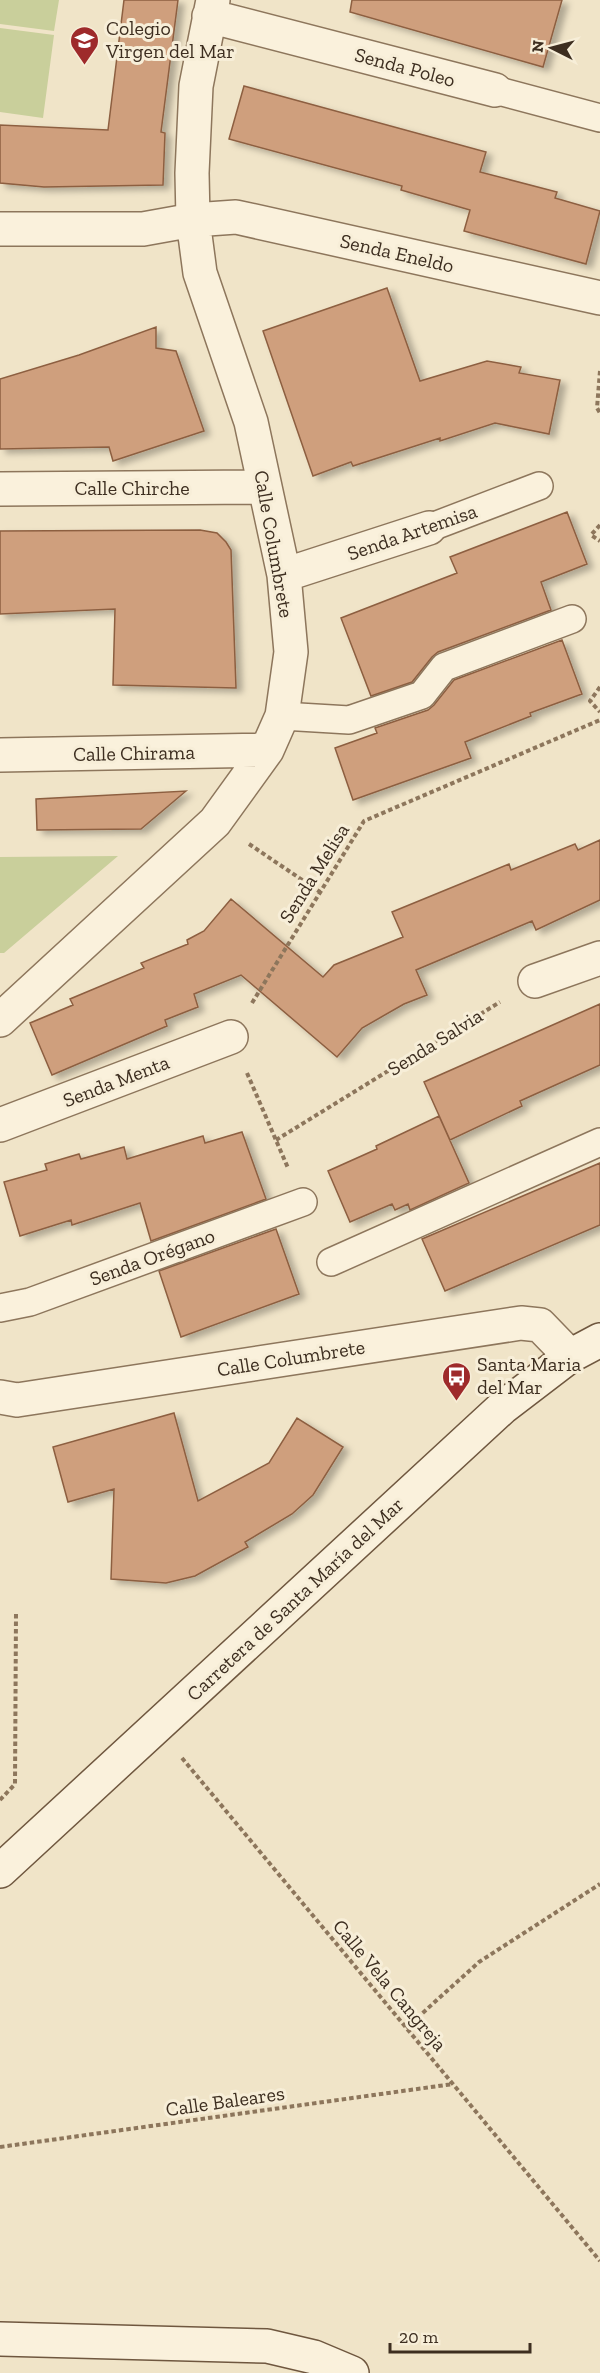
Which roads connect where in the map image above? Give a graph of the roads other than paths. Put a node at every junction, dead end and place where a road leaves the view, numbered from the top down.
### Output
1 (211, 8) edge
2 (495, 90) joint
3 (600, 118) edge
4 (193, 220) junction
5 (0, 229) edge
6 (600, 298) edge
7 (539, 486) dead end
8 (265, 487) junction
9 (0, 489) edge
10 (429, 528) joint
11 (284, 575) junction
12 (572, 619) dead end
13 (282, 716) junction
14 (267, 750) junction
15 (0, 755) edge
16 (600, 958) edge
17 (535, 981) road end
18 (0, 1020) edge
19 (231, 1037) road end
20 (0, 1125) edge
21 (600, 1142) edge
22 (303, 1202) dead end
23 (332, 1262) dead end
24 (0, 1308) edge
25 (600, 1340) edge
26 (570, 1356) junction
27 (0, 1397) edge
28 (0, 1871) edge
29 (0, 2339) edge
30 (352, 2373) edge

1 - 2 street, Senda Poleo
1 - 4 street, Calle Columbrete
2 - 3 street, Senda Poleo
4 - 5 street, Senda Eneldo
4 - 6 street, Senda Eneldo
4 - 8 street, Calle Columbrete
7 - 10 street, Senda Artemisa
8 - 9 street, Calle Chirche
8 - 11 street, Calle Columbrete
10 - 11 street, Senda Artemisa
11 - 13 street, Calle Columbrete
12 - 13 street
13 - 14 street, Calle Columbrete
14 - 15 street, Calle Chirama
14 - 18 street, Calle Columbrete
16 - 17 street
19 - 20 street, Senda Menta
21 - 23 street
22 - 24 street, Senda Orégano
25 - 26 street, Carretera de Santa María del Mar
26 - 27 street, Calle Columbrete
26 - 28 street, Carretera de Santa María del Mar
29 - 30 street

